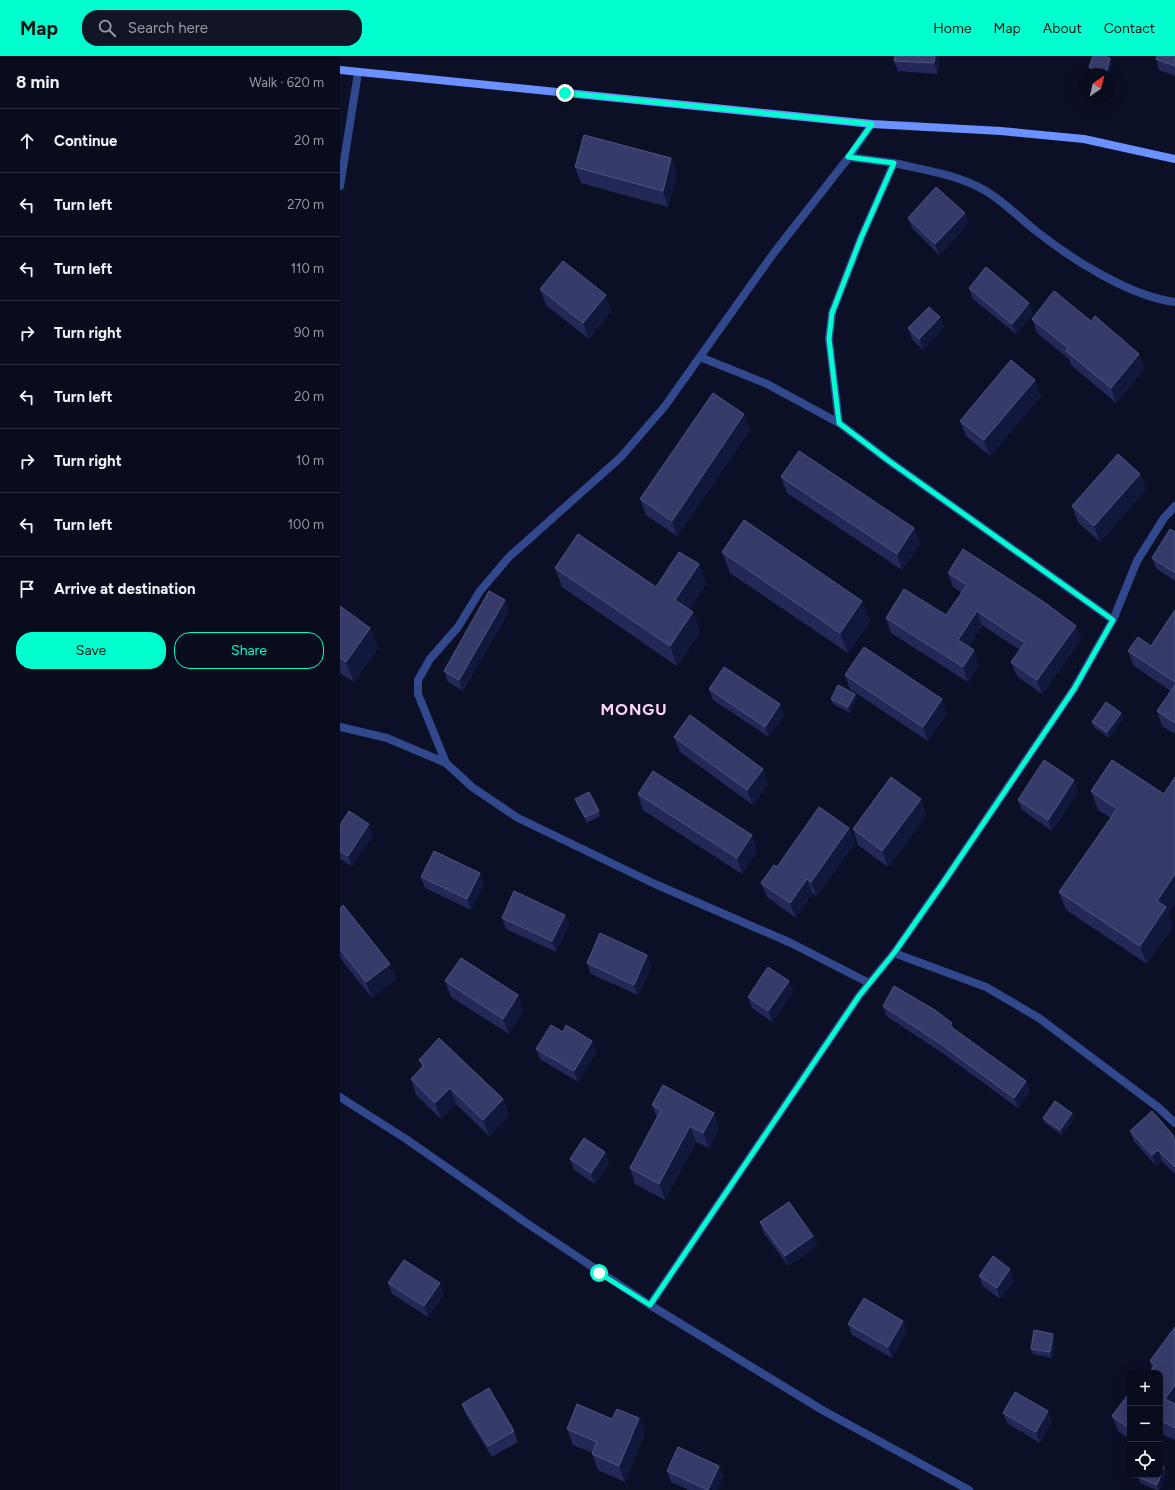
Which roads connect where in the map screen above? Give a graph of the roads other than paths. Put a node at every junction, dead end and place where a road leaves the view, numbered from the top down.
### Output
1 (340, 70) edge
2 (358, 73) junction
3 (872, 124) junction
4 (848, 157) junction
5 (1175, 159) edge
6 (894, 163) junction
7 (340, 186) edge
8 (1175, 302) edge
9 (700, 357) junction
10 (839, 423) junction
11 (1175, 506) edge
12 (1113, 620) junction
13 (340, 727) edge
14 (446, 763) junction
15 (894, 953) junction
16 (869, 983) junction
17 (340, 1097) edge
18 (1175, 1123) edge
19 (650, 1305) junction
20 (969, 1490) edge

1 - 2 street
2 - 3 street
2 - 7 street
3 - 4 street
3 - 5 street
4 - 6 street
4 - 9 street
6 - 8 street
6 - 10 street
9 - 10 street
9 - 14 street
10 - 12 street
11 - 12 street
12 - 15 street
13 - 14 street
14 - 16 street
15 - 16 street
15 - 18 street
16 - 19 street
17 - 19 street
19 - 20 street

